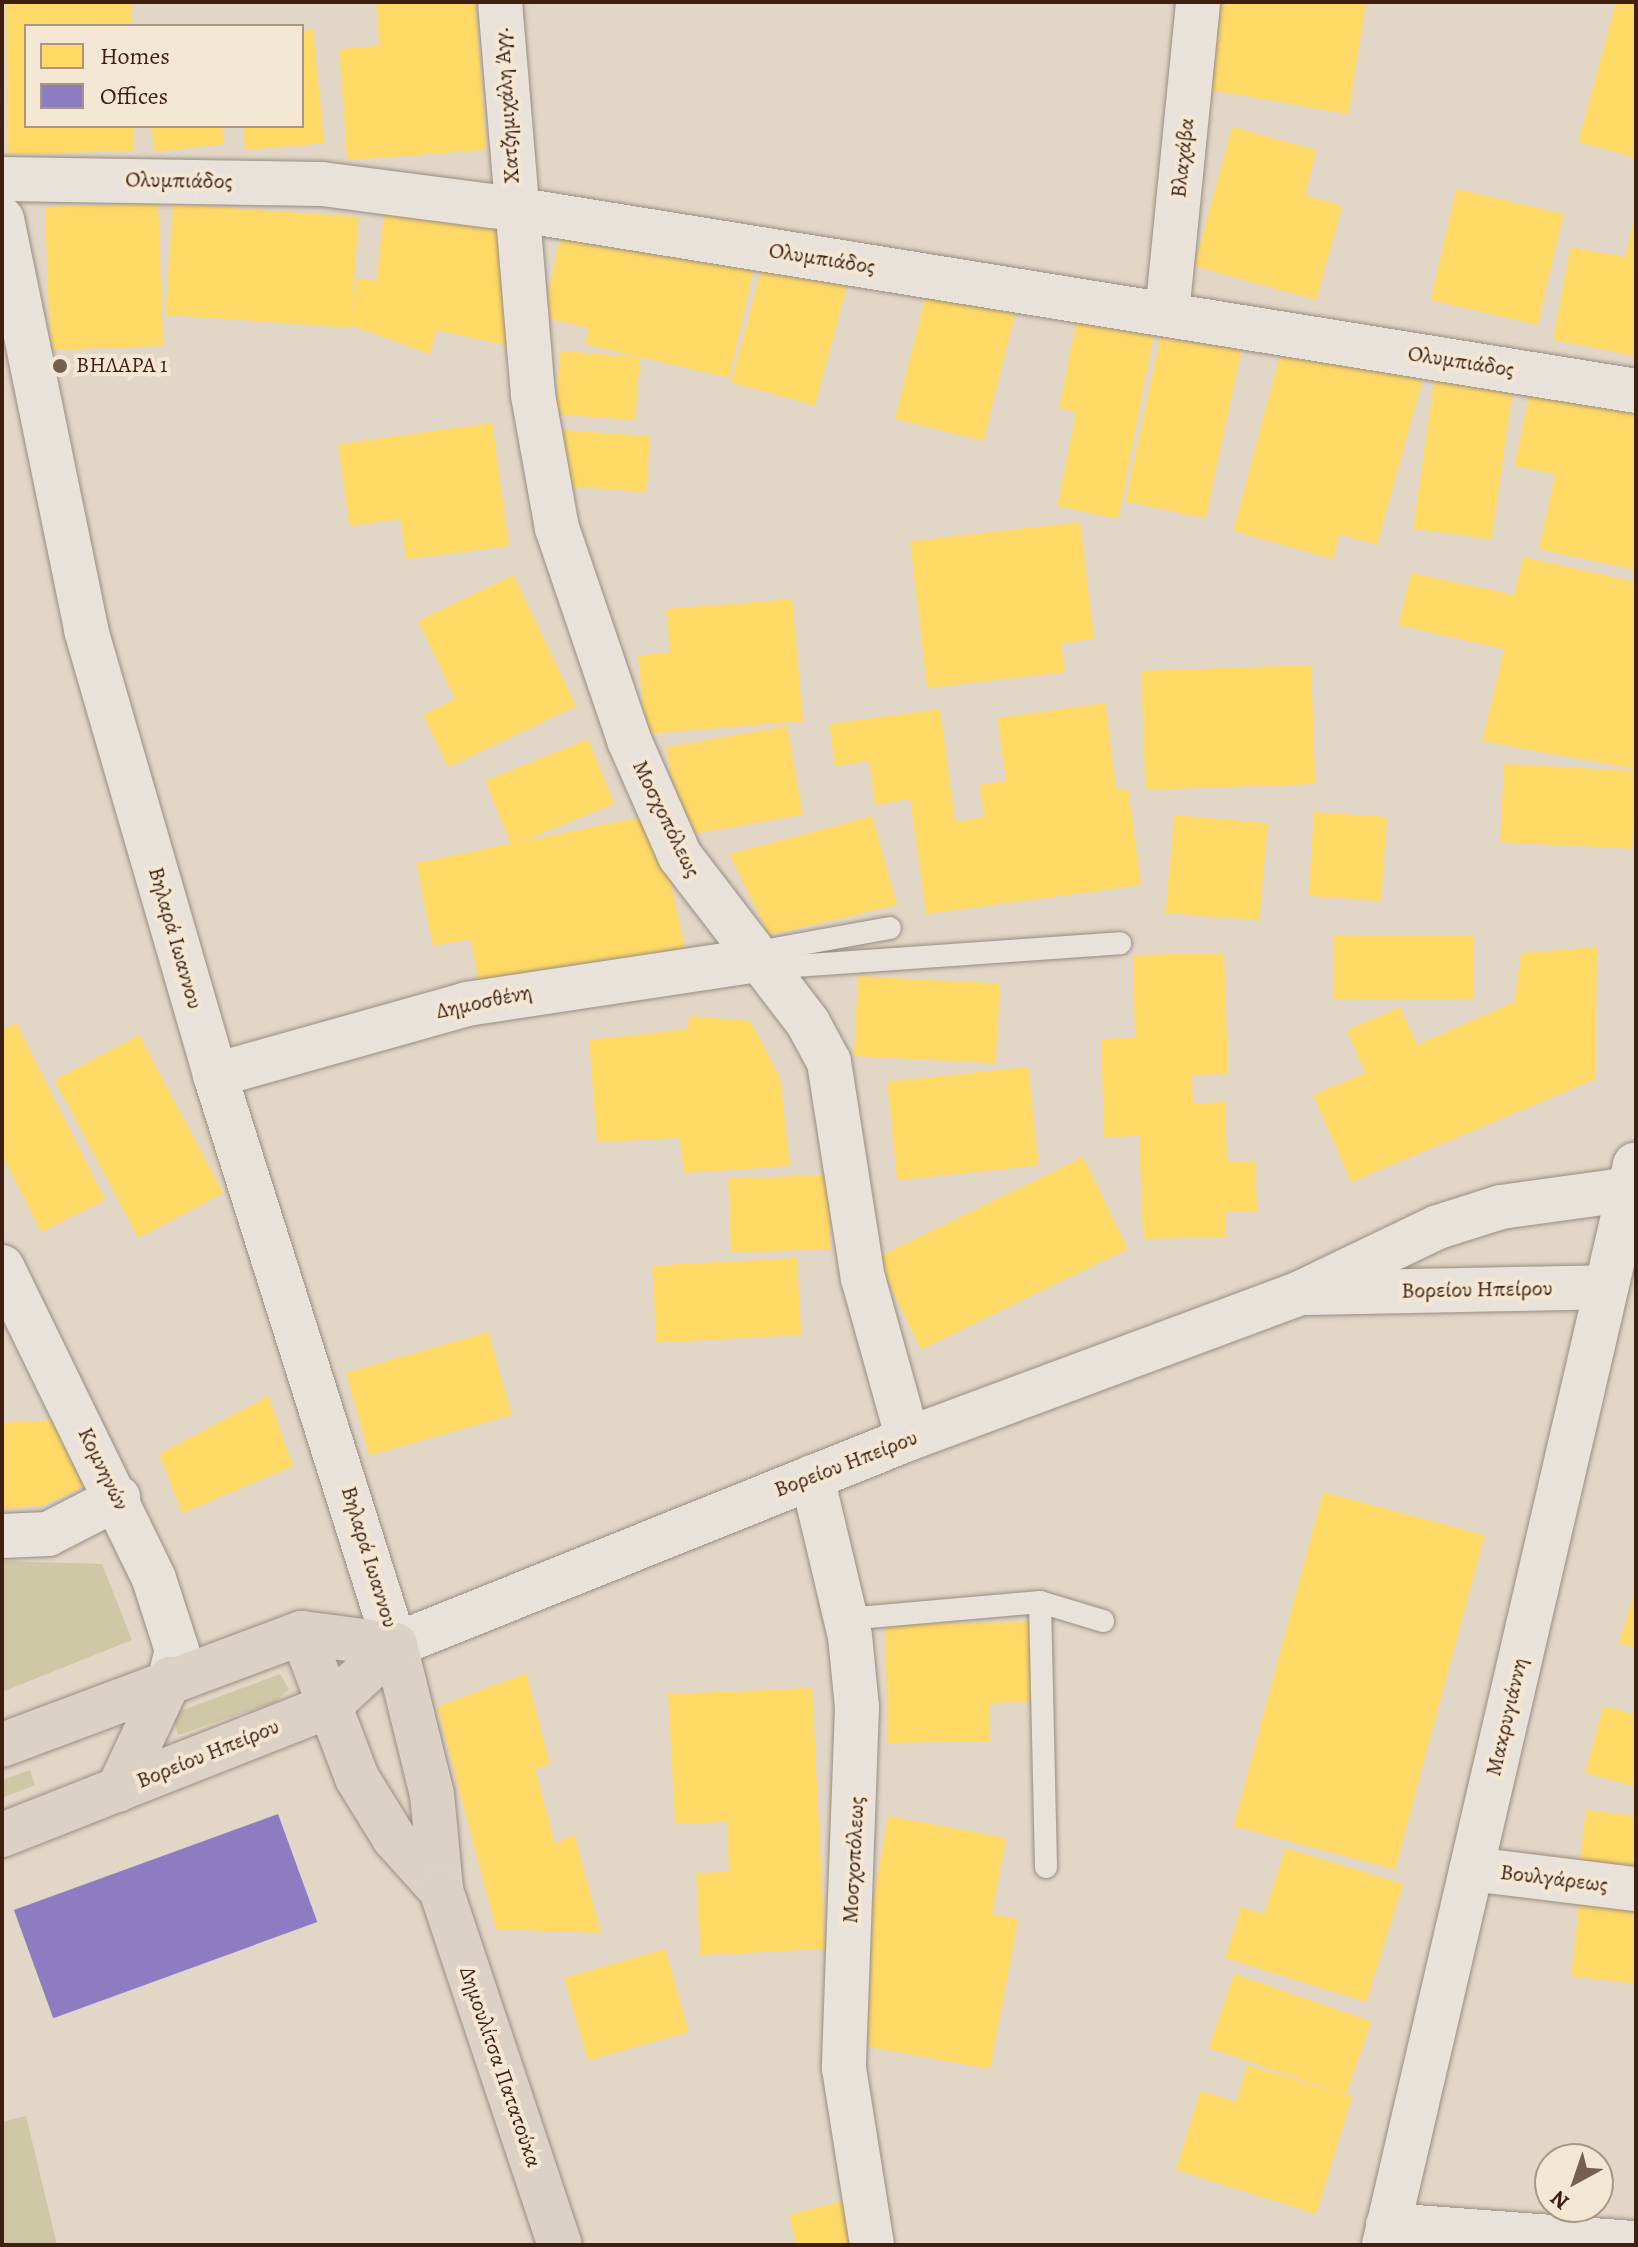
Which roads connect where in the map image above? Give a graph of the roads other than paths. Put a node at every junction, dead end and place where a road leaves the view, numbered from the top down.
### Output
1 (500, 2) edge
2 (1198, 2) edge
3 (2, 179) edge
4 (514, 209) junction
5 (2, 219) edge
6 (1167, 314) junction
7 (1636, 391) edge
8 (890, 928) dead end
9 (1120, 943) dead end
10 (759, 961) junction
11 (215, 1075) junction
12 (1633, 1176) edge
13 (1619, 1262) edge
14 (2, 1267) edge
15 (1300, 1293) junction
16 (908, 1439) junction
17 (812, 1477) junction
18 (118, 1498) junction
19 (2, 1536) edge
20 (1040, 1602) junction
21 (846, 1619) junction
22 (1103, 1621) dead end
23 (302, 1633) junction
24 (395, 1645) junction
25 (170, 1679) junction
26 (329, 1706) junction
27 (2, 1745) edge
28 (118, 1790) junction
29 (2, 1835) edge
30 (1046, 1867) dead end
31 (1472, 1869) junction
32 (1636, 1889) edge
33 (441, 1890) junction
34 (1386, 2235) edge
35 (1636, 2243) edge
36 (560, 2245) edge
37 (872, 2245) edge

1 - 4 street, Χατζημιχάλη Άγγ.
2 - 6 street, Βλαχάβα
3 - 4 street, Ολυμπιάδος
4 - 6 street, Ολυμπιάδος
4 - 10 street, Μοσχοπόλεως
5 - 11 street, Βηλαρά Ιωαννου
6 - 7 street, Ολυμπιάδος
8 - 10 lane
9 - 10 lane, Δημοσθένη
10 - 11 street, Δημοσθένη
10 - 16 street, Μοσχοπόλεως
11 - 24 street, Βηλαρά Ιωαννου
12 - 13 street, Μακρυγιάννη
12 - 15 street, Βορείου Ηπείρου
13 - 15 street, Βορείου Ηπείρου
13 - 31 street, Μακρυγιάννη
14 - 18 street, Κομνηνών
15 - 16 street, Βορείου Ηπείρου
16 - 17 street, Βορείου Ηπείρου
17 - 21 street, Μοσχοπόλεως
17 - 24 street, Βορείου Ηπείρου
18 - 19 street
18 - 25 street, Κομνηνών
20 - 21 lane
20 - 22 lane
20 - 30 lane
21 - 37 street, Μοσχοπόλεως
23 - 24 main road, Βορείου Ηπείρου
23 - 25 main road, Βορείου Ηπείρου
23 - 26 main road, Δημουλίτσα Πατατούκα
24 - 26 main road, Βορείου Ηπείρου
24 - 33 main road, Δημουλίτσα Πατατούκα
25 - 27 main road, Βορείου Ηπείρου
25 - 28 main road
26 - 28 main road, Βορείου Ηπείρου
26 - 33 main road, Δημουλίτσα Πατατούκα
28 - 29 main road, Βορείου Ηπείρου
31 - 32 street, Βουλγάρεως
31 - 34 street, Μακρυγιάννη
33 - 36 main road, Δημουλίτσα Πατατούκα
34 - 35 street

